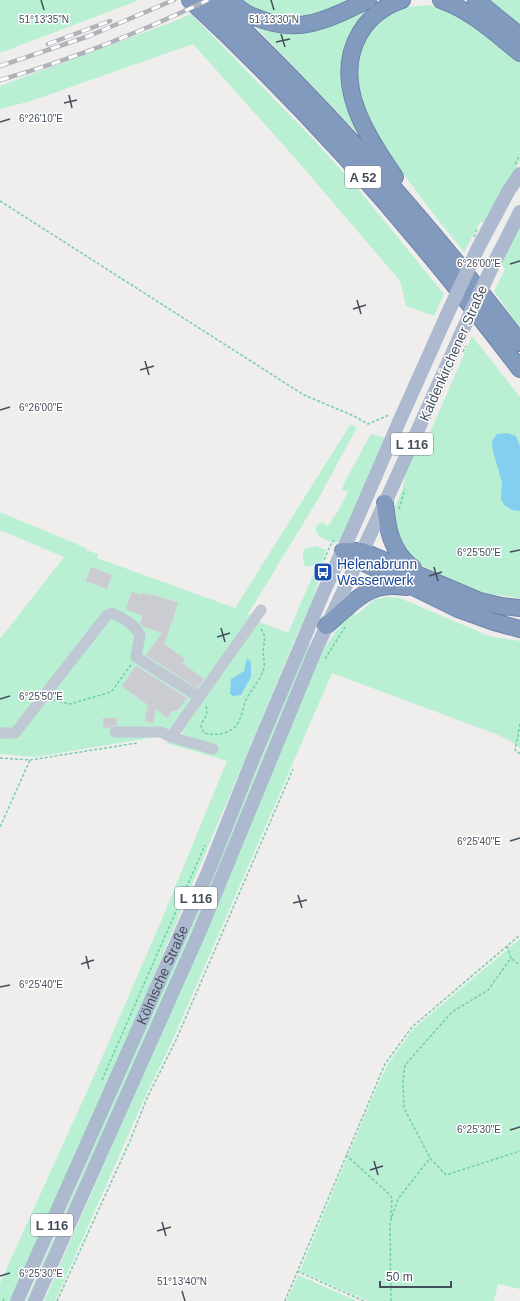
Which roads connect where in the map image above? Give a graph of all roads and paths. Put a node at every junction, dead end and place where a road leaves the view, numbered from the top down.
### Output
1 (190, 0) edge
2 (212, 0) edge
3 (228, 0) edge
4 (368, 0) edge
5 (402, 0) edge
6 (441, 0) edge
7 (476, 0) edge
8 (519, 34) edge
9 (520, 52) edge
10 (520, 174) edge
11 (0, 201) edge
12 (520, 212) edge
13 (453, 258) junction
14 (520, 343) edge
15 (519, 368) edge
16 (392, 413) dead end
17 (385, 503) junction
18 (336, 548) junction
19 (360, 556) junction
20 (316, 580) dead end
21 (420, 583) junction
22 (520, 608) edge
23 (261, 610) dead end
24 (254, 622) junction
25 (326, 626) junction
26 (520, 629) edge
27 (302, 646) joint
28 (316, 649) joint
29 (136, 657) junction
30 (43, 696) junction
31 (199, 697) junction
32 (520, 724) edge
33 (115, 732) dead end
34 (0, 734) edge
35 (171, 738) junction
36 (140, 742) dead end
37 (212, 749) dead end
38 (520, 754) edge
39 (0, 758) edge
40 (30, 760) junction
41 (294, 769) dead end
42 (0, 827) edge
43 (206, 844) dead end
44 (520, 935) edge
45 (507, 946) junction
46 (511, 958) junction
47 (520, 965) edge
48 (100, 1082) dead end
49 (520, 1151) edge
50 (346, 1155) junction
51 (430, 1158) junction
52 (390, 1223) junction
53 (297, 1271) junction
54 (12, 1297) edge
55 (3, 1301) edge
56 (35, 1301) edge
57 (57, 1301) edge
58 (285, 1301) edge
59 (364, 1301) edge
60 (391, 1301) edge

1 - 15 highway, A 52
2 - 13 highway, A 52
3 - 4 highway
5 - 13 highway
6 - 9 highway
7 - 8 highway
10 - 18 main road, Kaldenkirchener Straße / L 116, bridge
11 - 16 path
12 - 17 main road, Kaldenkirchener Straße / L 116, bridge
13 - 14 highway, A 52
17 - 19 main road, Kaldenkirchener Straße / L 116
17 - 21 highway
18 - 19 highway
18 - 20 path
18 - 27 main road, Kaldenkirchener Straße / L 116
19 - 21 highway
19 - 25 main road, Kaldenkirchener Straße / L 116
21 - 22 highway
21 - 25 highway
21 - 26 highway
23 - 24 lane
24 - 31 lane
24 - 31 path
25 - 28 main road, Kaldenkirchener Straße / L 116
27 - 54 main road, Kölnische Straße / L 116
28 - 56 main road, Kölnische Straße / L 116
29 - 30 path
29 - 30 lane
29 - 31 lane
30 - 34 lane
31 - 35 lane
32 - 38 path
33 - 35 lane
35 - 37 lane
36 - 40 path
39 - 40 path
40 - 42 path
41 - 57 path
43 - 48 path
44 - 45 path
45 - 46 path
45 - 50 path
46 - 47 path
46 - 51 path
49 - 51 path
50 - 52 path
50 - 53 path
51 - 52 path
52 - 60 path
53 - 58 path
53 - 59 path
54 - 55 path

